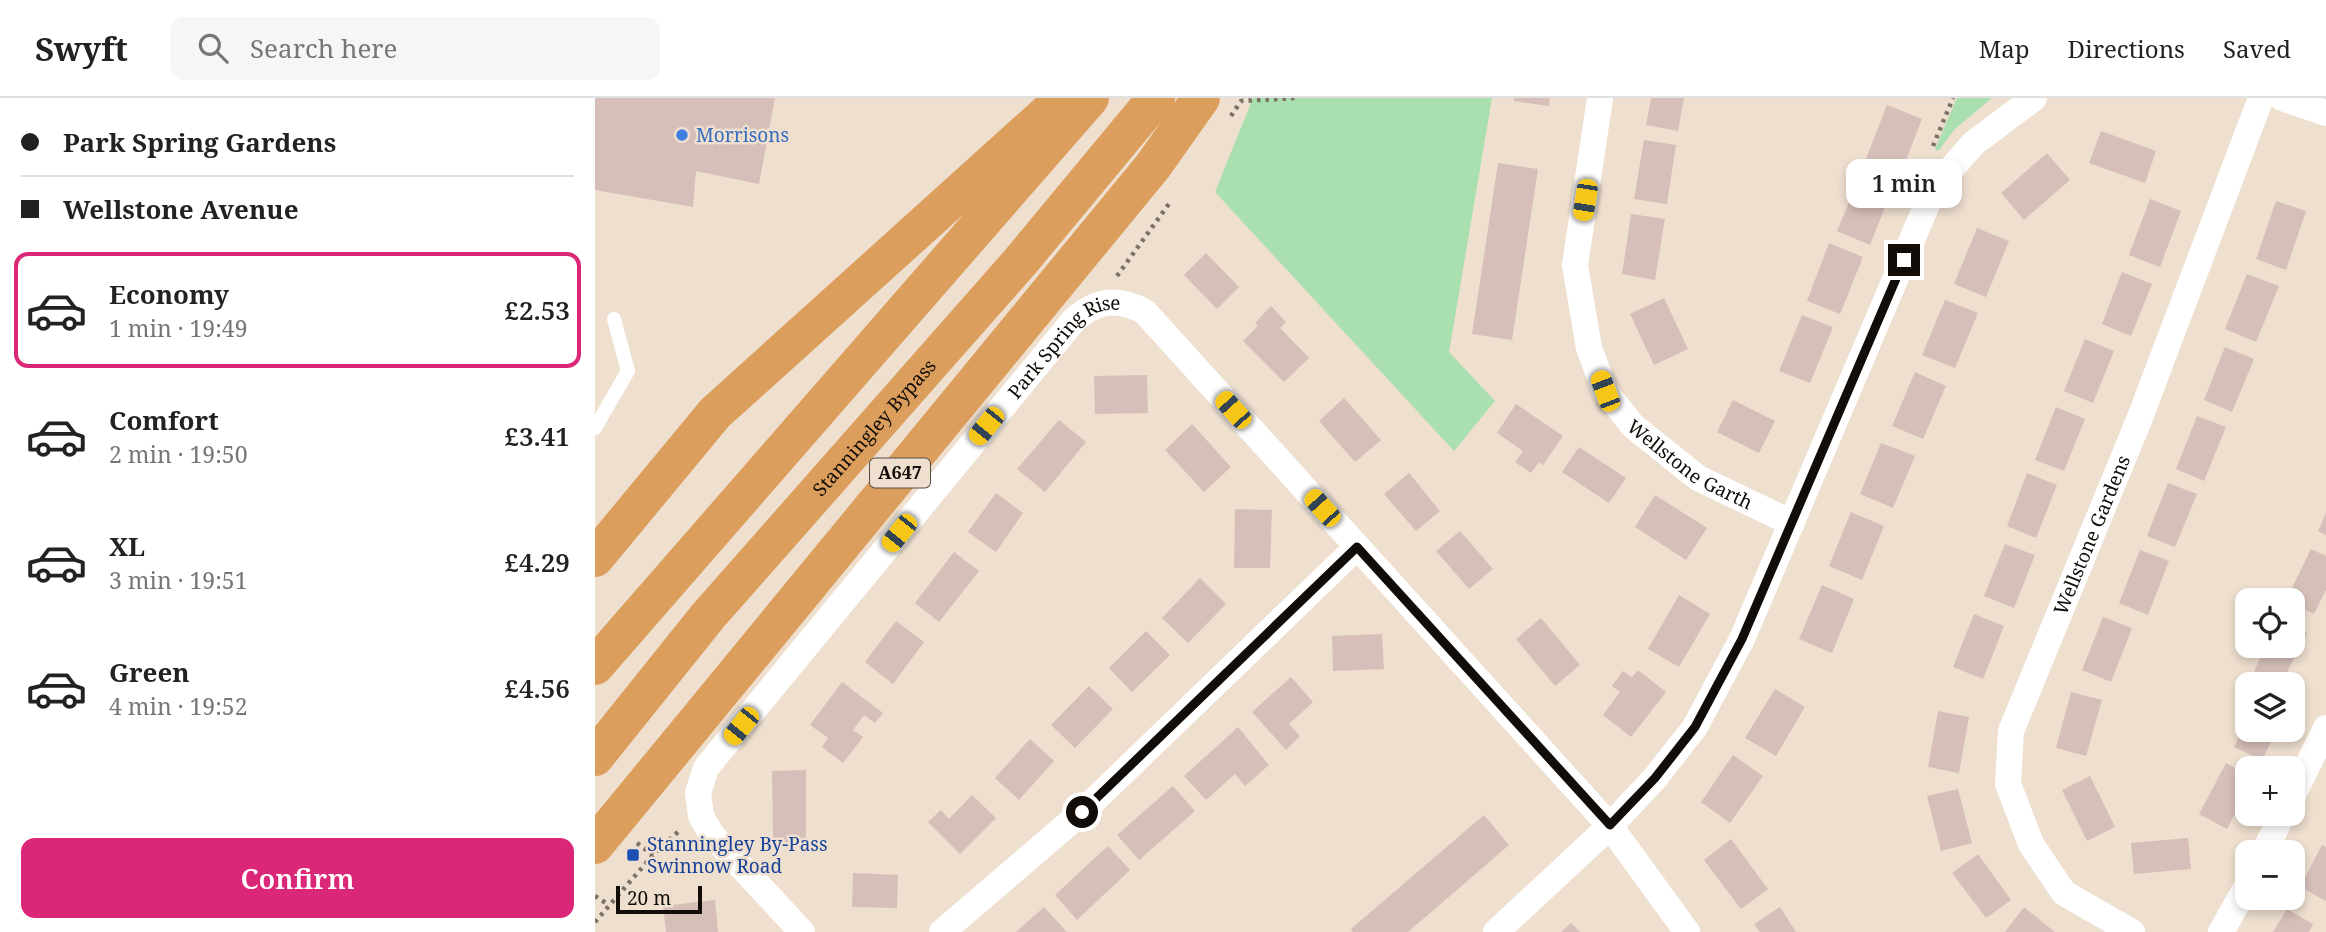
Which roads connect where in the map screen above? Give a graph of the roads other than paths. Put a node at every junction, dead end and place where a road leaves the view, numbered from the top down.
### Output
1 (1064, 98) edge
2 (1090, 98) edge
3 (1156, 98) edge
4 (1600, 98) edge
5 (2034, 98) edge
6 (2261, 98) edge
7 (2282, 98) edge
8 (1213, 111) edge
9 (2326, 113) edge
10 (614, 319) dead end
11 (628, 371) junction
12 (595, 413) edge
13 (595, 428) edge
14 (1792, 523) junction
15 (1357, 547) junction
16 (595, 558) edge
17 (595, 666) edge
18 (2326, 727) edge
19 (595, 757) edge
20 (2305, 770) edge
21 (1610, 825) junction
22 (595, 845) edge
23 (2235, 908) edge
24 (801, 932) edge
25 (941, 932) edge
26 (1496, 932) edge
27 (1687, 932) edge
28 (2132, 932) edge
29 (2221, 932) edge

1 - 16 highway
2 - 17 highway
3 - 19 highway, Stanningley Bypass / A647
4 - 14 street, Wellstone Garth
5 - 14 street
6 - 28 street, Wellstone Gardens
7 - 9 street
8 - 22 highway, A647
10 - 11 lane
11 - 12 lane
11 - 13 lane
14 - 21 street
15 - 21 street, Park Spring Rise
15 - 24 street, Park Spring Rise
15 - 25 street
18 - 20 street
21 - 26 street
21 - 27 street, Park Spring Rise
23 - 29 street

